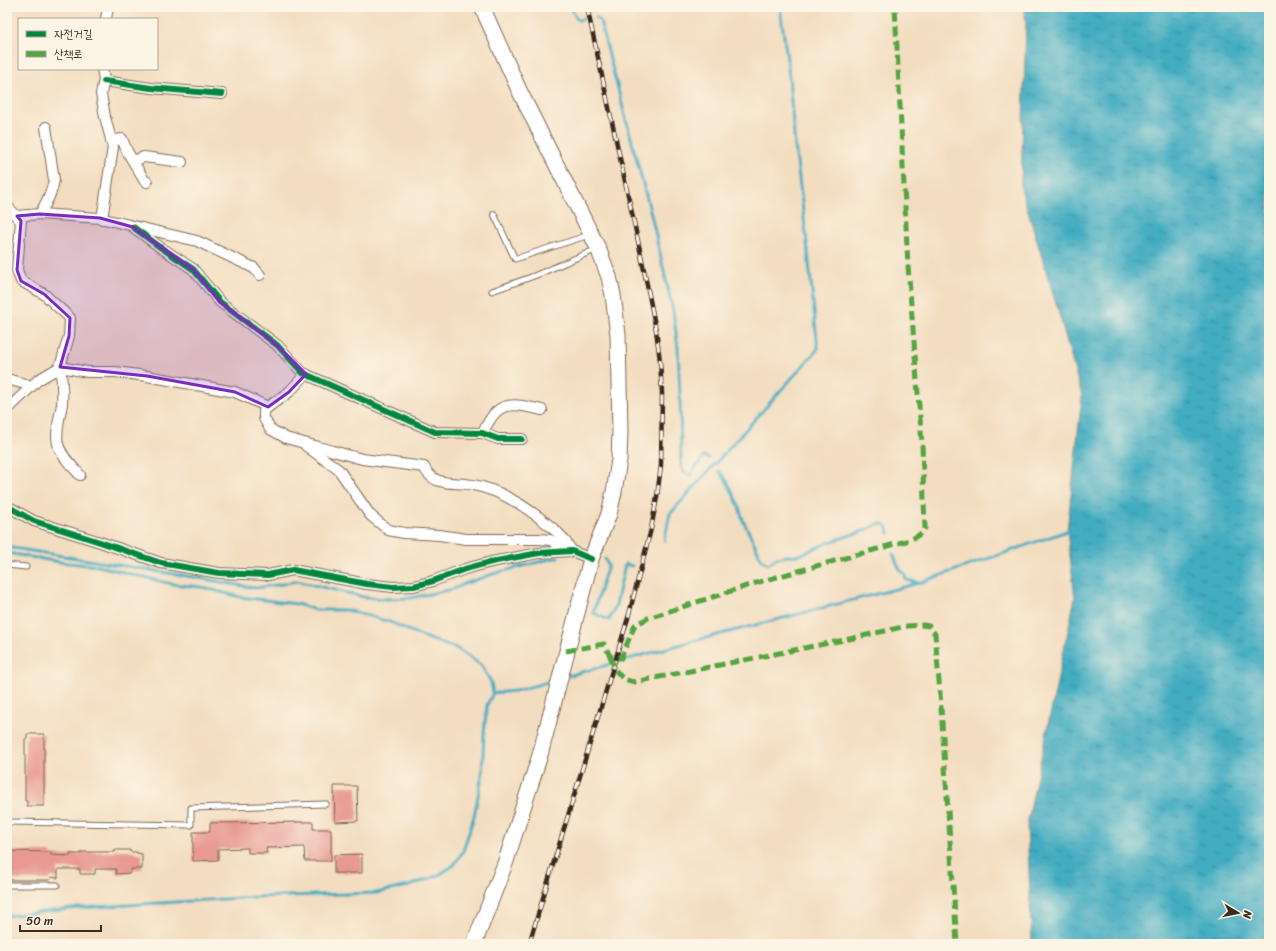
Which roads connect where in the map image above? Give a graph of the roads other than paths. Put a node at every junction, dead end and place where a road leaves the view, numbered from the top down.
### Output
1 (108, 7) edge
2 (482, 7) edge
3 (106, 18) edge
4 (102, 70) edge
5 (104, 81) junction
6 (222, 94) dead end
7 (46, 127) dead end
8 (111, 141) junction
9 (133, 161) junction
10 (182, 162) dead end
11 (147, 182) dead end
12 (7, 206) edge
13 (40, 214) junction
14 (494, 214) dead end
15 (17, 216) junction
16 (102, 219) junction
17 (133, 227) junction
18 (590, 235) junction
19 (598, 248) junction
20 (260, 275) dead end
21 (492, 291) dead end
22 (60, 367) junction
23 (306, 374) junction
24 (7, 379) edge
25 (32, 386) junction
26 (268, 407) junction
27 (7, 410) edge
28 (542, 410) dead end
29 (482, 433) junction
30 (522, 439) dead end
31 (302, 442) junction
32 (80, 475) dead end
33 (7, 506) edge
34 (572, 551) junction
35 (591, 558) junction
36 (7, 565) edge
37 (26, 567) dead end
38 (326, 804) dead end
39 (7, 822) edge
40 (7, 885) edge
41 (56, 885) dead end
42 (474, 944) edge

1 - 3 street
2 - 18 main road
4 - 5 street
5 - 6 street
5 - 8 street
7 - 13 street
8 - 9 street
8 - 16 street
9 - 10 street
9 - 11 street
12 - 15 street
13 - 15 street
13 - 16 street
14 - 18 lane
15 - 22 street
16 - 17 street
17 - 20 street
17 - 23 street
18 - 19 main road
19 - 21 lane
19 - 35 main road
22 - 25 street
22 - 26 street
22 - 32 street
23 - 26 street
23 - 29 street
24 - 25 street
25 - 27 street
26 - 31 street
28 - 29 street
29 - 30 street
31 - 34 street
31 - 34 street
33 - 34 street
34 - 35 street
35 - 42 main road
36 - 37 lane
38 - 39 lane
40 - 41 lane

